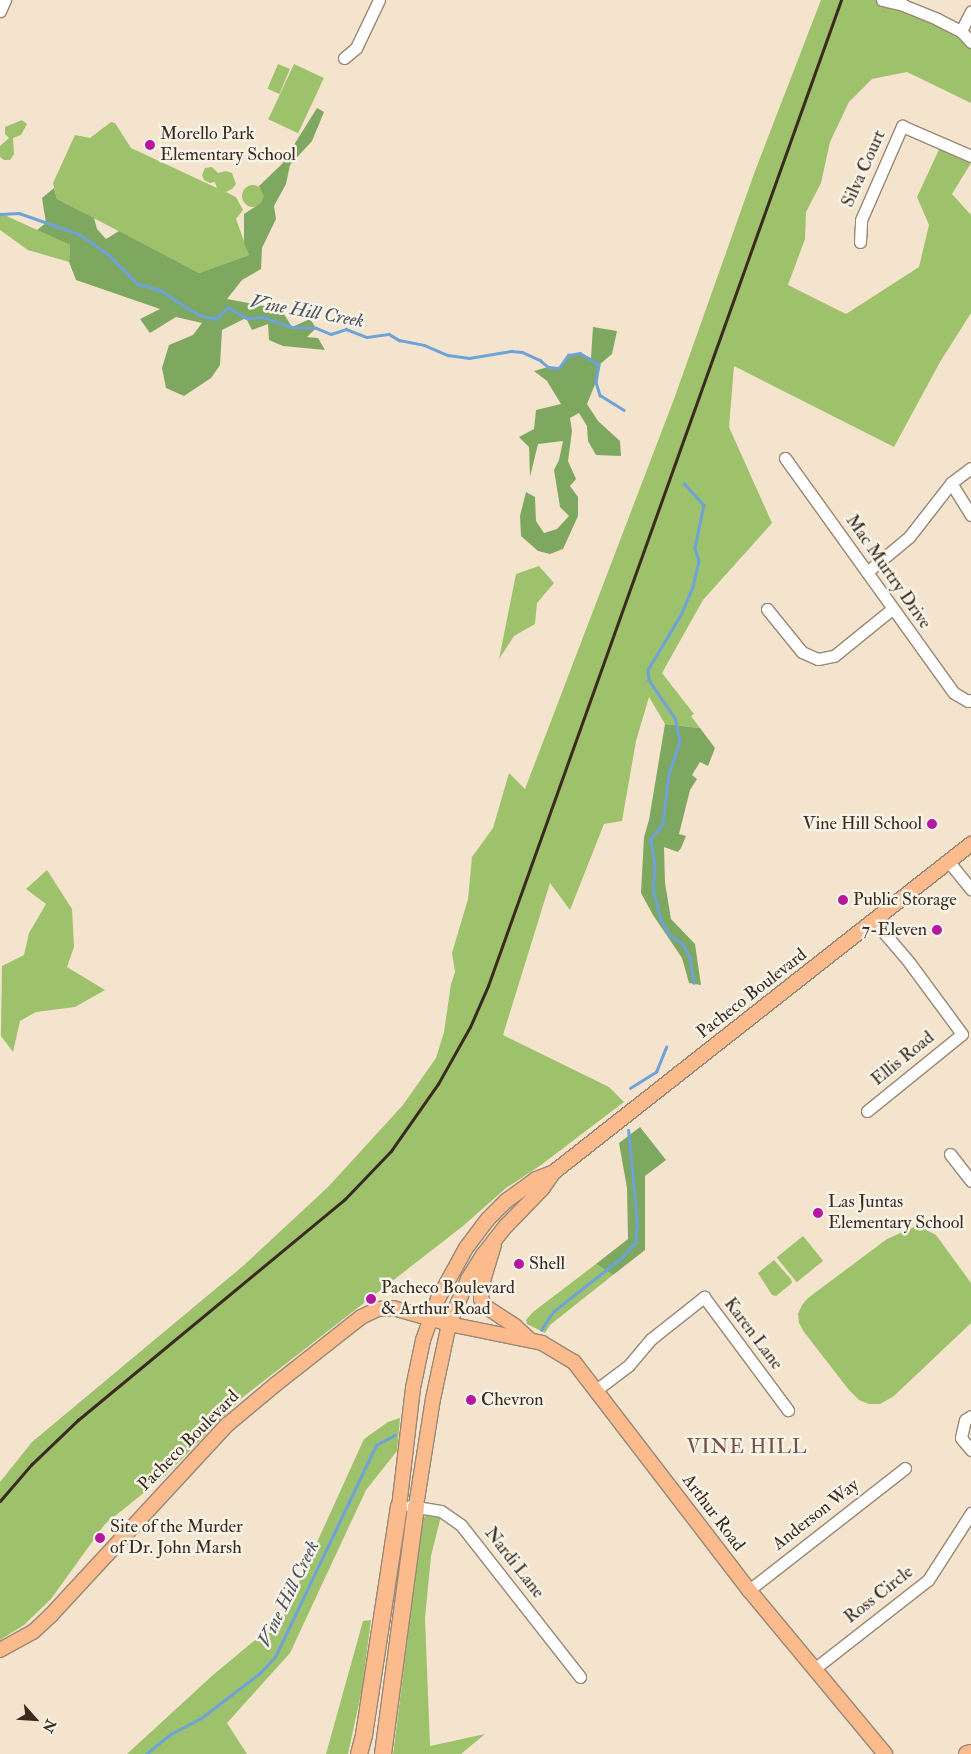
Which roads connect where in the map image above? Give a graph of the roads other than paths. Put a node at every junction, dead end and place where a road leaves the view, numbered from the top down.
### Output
1 (5, 0) edge
2 (379, 0) edge
3 (882, 0) edge
4 (0, 11) edge
5 (971, 11) edge
6 (961, 32) junction
7 (971, 42) edge
8 (344, 58) dead end
9 (971, 156) edge
10 (860, 242) dead end
11 (784, 458) dead end
12 (971, 468) edge
13 (951, 483) junction
14 (971, 515) edge
15 (868, 572) junction
16 (767, 609) dead end
17 (892, 609) junction
18 (969, 700) edge
19 (971, 844) edge
20 (949, 862) junction
21 (971, 889) edge
22 (874, 921) junction
23 (867, 1111) dead end
24 (950, 1154) dead end
25 (554, 1172) junction
26 (971, 1181) edge
27 (494, 1241) junction
28 (431, 1318) junction
29 (449, 1324) junction
30 (529, 1339) junction
31 (596, 1390) junction
32 (788, 1410) dead end
33 (971, 1416) edge
34 (971, 1450) edge
35 (905, 1468) dead end
36 (416, 1506) junction
37 (399, 1507) junction
38 (971, 1513) edge
39 (748, 1590) junction
40 (0, 1650) edge
41 (814, 1669) junction
42 (580, 1677) dead end
43 (971, 1753) edge
44 (358, 1754) edge
45 (383, 1754) edge
46 (885, 1754) edge
47 (967, 1754) edge

1 - 4 street
2 - 8 street
3 - 6 street
5 - 6 street
6 - 7 street
9 - 10 street, Silva Court
11 - 15 street, Mac Murtry Drive
12 - 13 street
13 - 14 street
13 - 15 street
15 - 17 street, Mac Murtry Drive
16 - 17 street
17 - 18 street, Mac Murtry Drive
19 - 20 main road, Pacheco Boulevard
20 - 21 street
20 - 22 main road, Pacheco Boulevard
22 - 23 street, Ellis Road
22 - 25 main road, Pacheco Boulevard
24 - 26 street
25 - 27 main road, Pacheco Boulevard
25 - 28 main road, Pacheco Boulevard
27 - 29 main road, Pacheco Boulevard
27 - 30 main road
28 - 29 main road, Arthur Road
28 - 37 main road, Pacheco Boulevard
28 - 40 main road, Pacheco Boulevard
29 - 30 main road, Arthur Road
29 - 36 main road, Pacheco Boulevard
30 - 31 main road, Arthur Road
31 - 32 street, Karen Lane
31 - 39 main road, Arthur Road
33 - 34 street
35 - 39 street, Anderson Way
36 - 37 street, Nardi Lane
36 - 42 street, Nardi Lane
36 - 45 highway
37 - 44 highway
38 - 41 street, Ross Circle
39 - 41 main road, Arthur Road
41 - 46 main road, Arthur Road
43 - 47 highway

